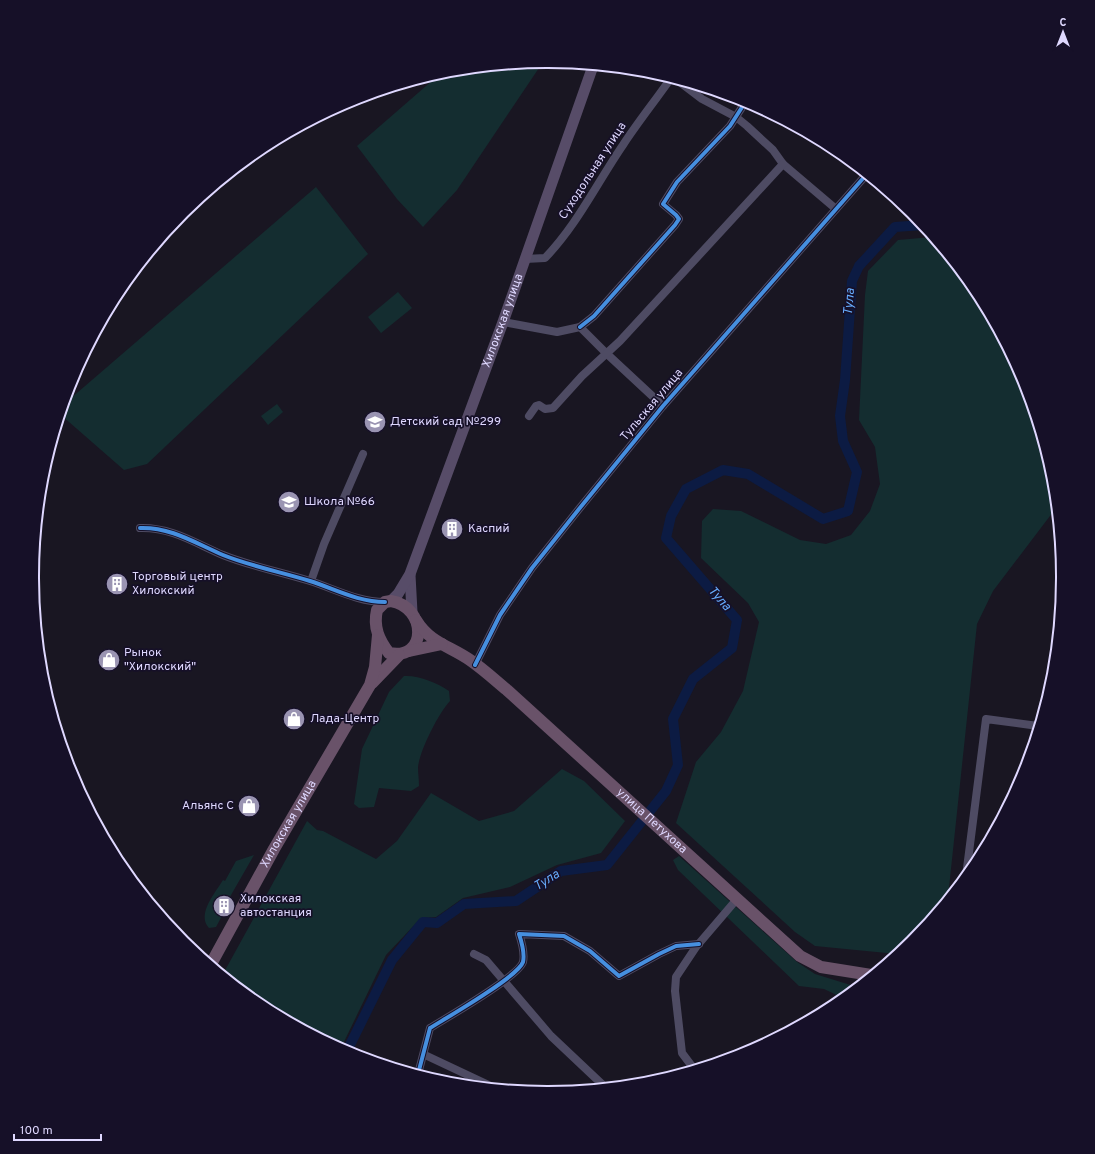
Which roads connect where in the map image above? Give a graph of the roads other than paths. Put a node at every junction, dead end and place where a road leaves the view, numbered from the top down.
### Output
1 (592, 71) edge
2 (667, 83) edge
3 (687, 88) edge
4 (742, 107) edge
5 (736, 117) junction
6 (783, 164) junction
7 (863, 179) edge
8 (836, 209) junction
9 (525, 259) junction
10 (503, 322) junction
11 (580, 327) junction
12 (606, 353) junction
13 (663, 406) junction
14 (529, 416) dead end
15 (363, 454) dead end
16 (140, 528) dead end
17 (410, 574) junction
18 (311, 581) junction
19 (367, 602) junction
20 (388, 602) junction
21 (376, 616) junction
22 (414, 616) junction
23 (378, 636) junction
24 (442, 644) junction
25 (404, 653) junction
26 (475, 665) junction
27 (370, 685) junction
28 (1034, 725) edge
29 (968, 863) edge
30 (736, 899) junction
31 (699, 944) junction
32 (474, 954) dead end
33 (213, 959) edge
34 (864, 974) edge
35 (504, 980) junction
36 (425, 1055) junction
37 (691, 1065) edge
38 (420, 1069) edge
39 (480, 1081) edge
40 (600, 1082) edge

1 - 9 main road, Хилокская улица
2 - 9 street, Суходольная улица
3 - 5 street
4 - 5 street
5 - 6 street
5 - 11 street
6 - 8 street
6 - 12 street
7 - 8 street, Тульская улица
8 - 13 street, Тульская улица
9 - 10 main road, Хилокская улица
10 - 11 street
10 - 17 main road, Хилокская улица
11 - 12 street
12 - 13 street
12 - 14 street
13 - 26 street, Тульская улица
15 - 18 street
16 - 18 street
17 - 20 main road
17 - 22 main road
18 - 19 street
19 - 20 street
19 - 21 street
20 - 21 highway
20 - 22 highway
21 - 23 highway
22 - 24 highway, улица Петухова
22 - 25 highway
23 - 25 highway
23 - 27 highway
24 - 25 highway
24 - 26 highway, улица Петухова
25 - 27 highway
26 - 30 highway, улица Петухова
27 - 33 highway, Хилокская улица
28 - 29 street
30 - 31 street
30 - 34 highway, улица Петухова
31 - 35 street
31 - 37 street
32 - 35 street
35 - 36 street
35 - 40 street
36 - 38 street
36 - 39 street

